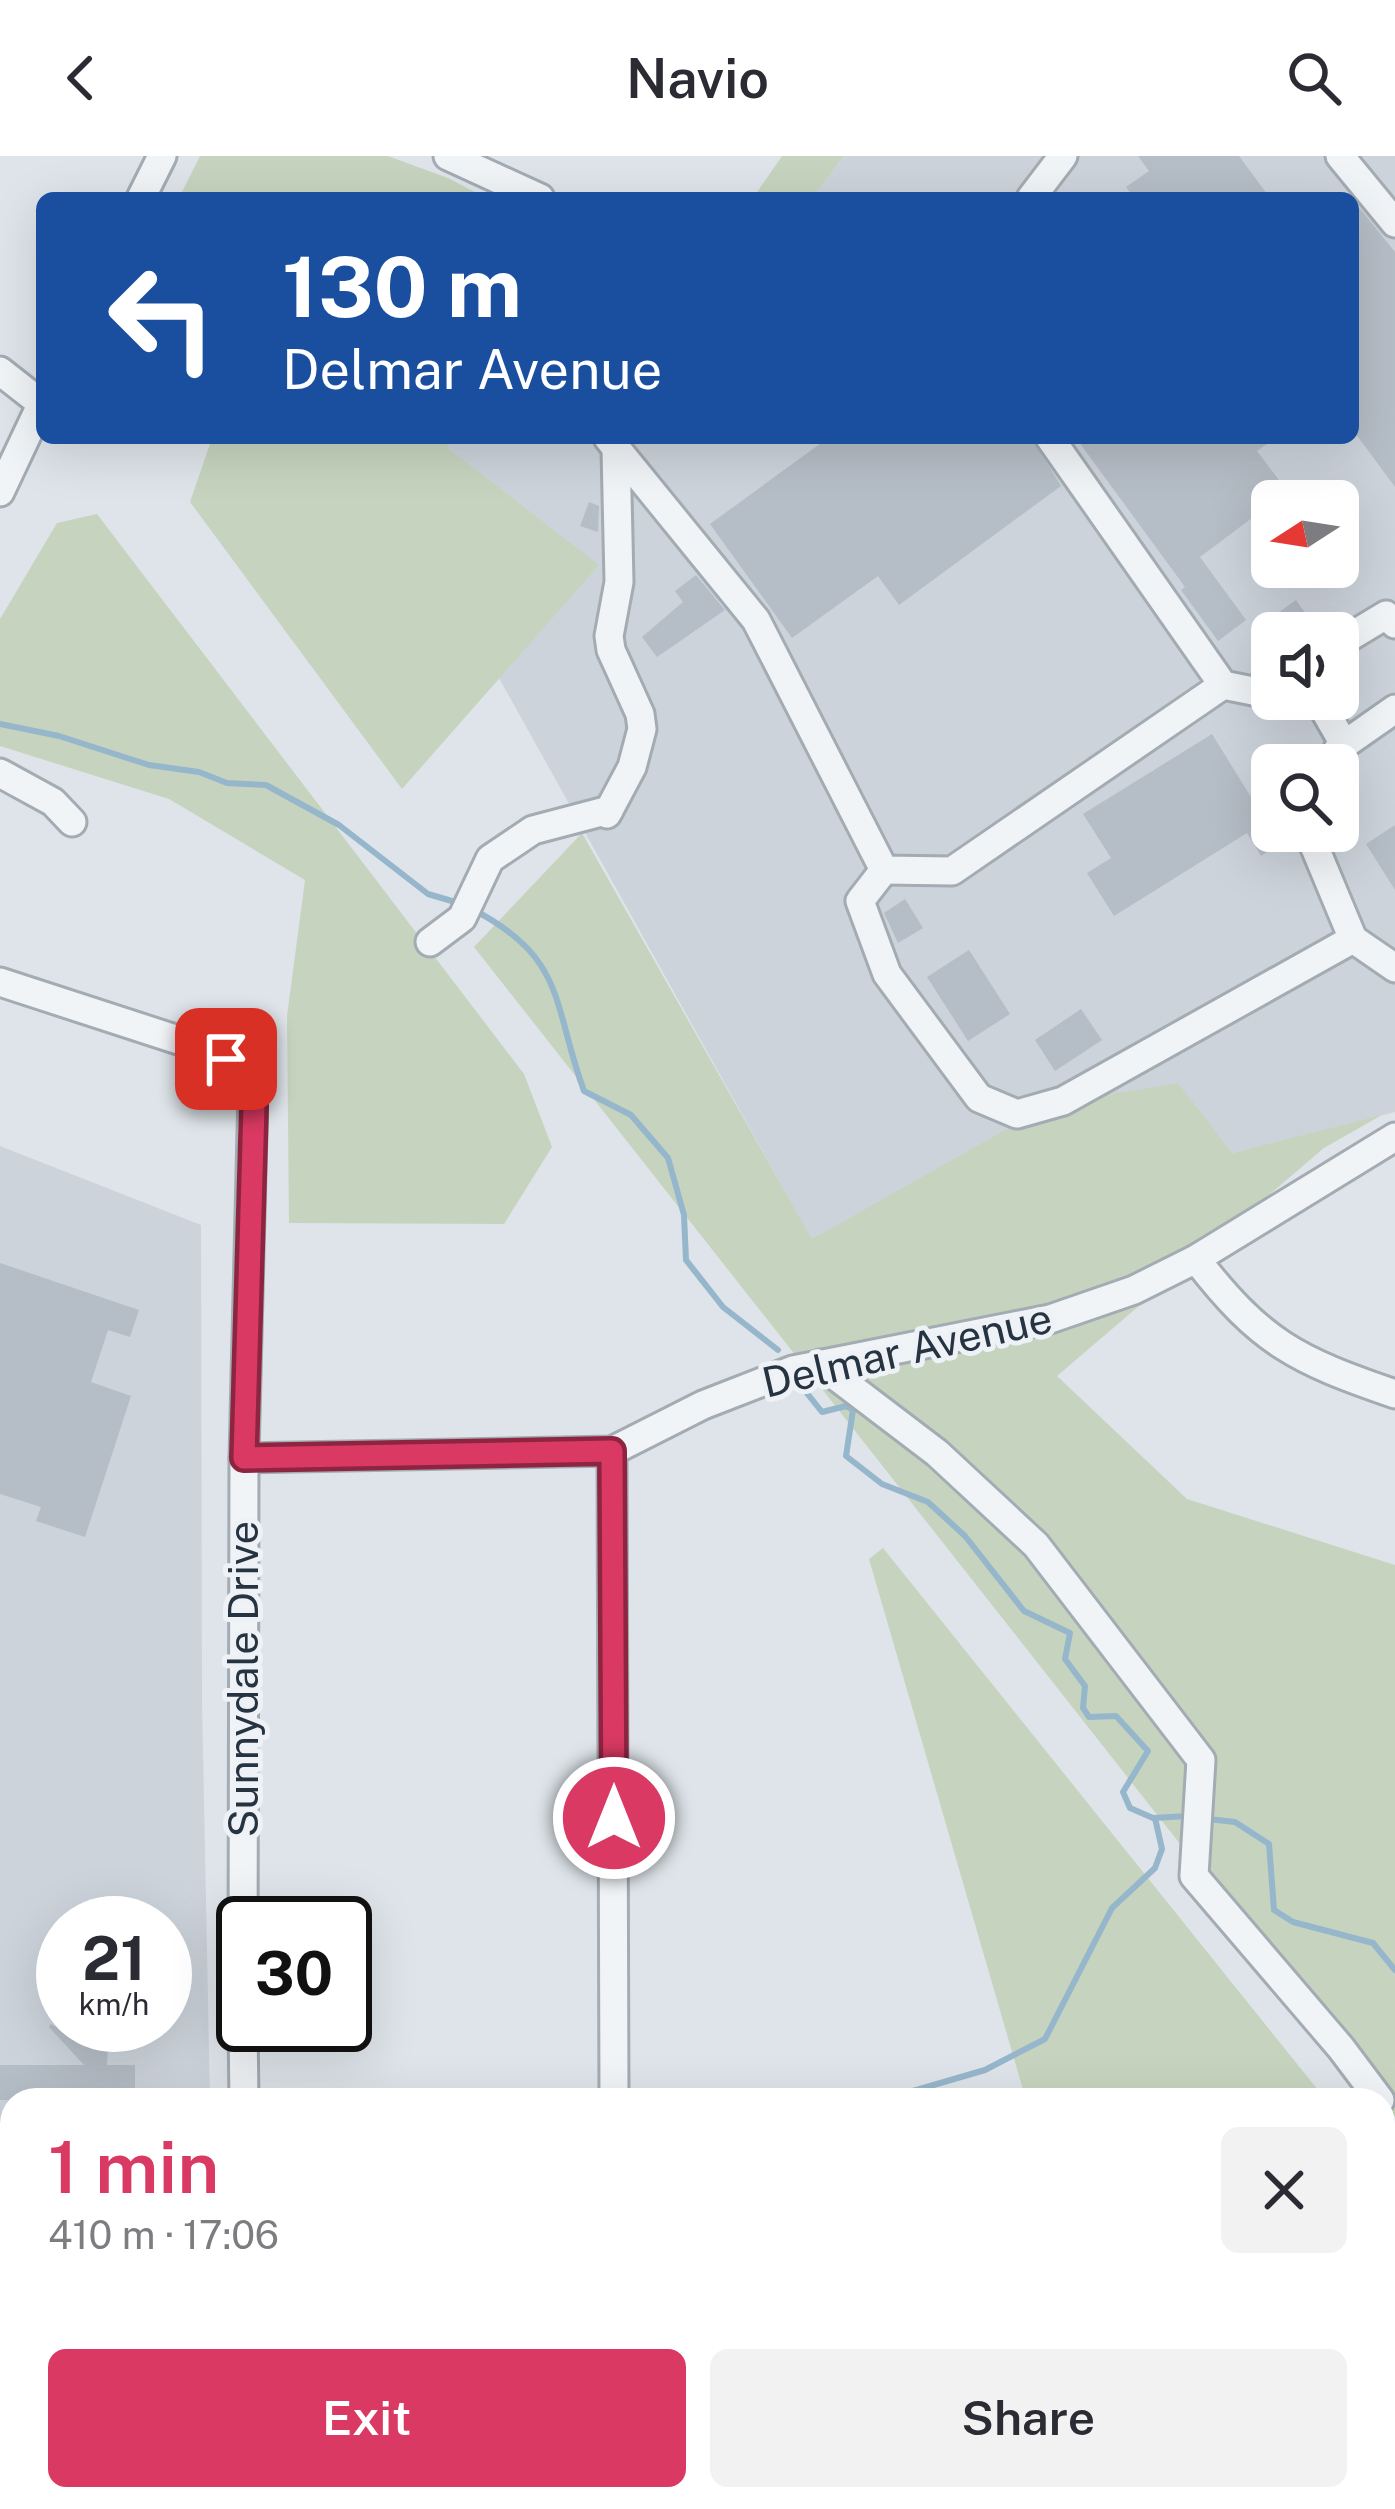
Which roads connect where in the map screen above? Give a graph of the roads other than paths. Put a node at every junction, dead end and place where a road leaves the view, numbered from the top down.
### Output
1 (162, 156) edge
2 (448, 156) edge
3 (1063, 156) edge
4 (1340, 156) edge
5 (144, 192) edge
6 (528, 192) edge
7 (1036, 192) edge
8 (1395, 223) edge
9 (0, 371) edge
10 (36, 399) edge
11 (36, 417) edge
12 (612, 444) edge
13 (1054, 444) edge
14 (0, 492) edge
15 (1395, 624) edge
16 (1359, 631) edge
17 (1223, 685) junction
18 (1251, 691) edge
19 (1395, 709) edge
20 (1352, 744) edge
21 (0, 773) edge
22 (72, 822) dead end
23 (1317, 852) edge
24 (884, 870) junction
25 (1353, 939) junction
26 (430, 942) dead end
27 (1395, 968) edge
28 (0, 982) edge
29 (1395, 1137) edge
30 (1196, 1259) junction
31 (820, 1364) junction
32 (1395, 1394) edge
33 (612, 1451) junction
34 (244, 1458) junction
35 (243, 1896) edge
36 (243, 2052) edge
37 (244, 2088) edge
38 (614, 2088) edge
39 (1371, 2088) edge

1 - 5 street
2 - 6 street
3 - 7 street
4 - 8 street
9 - 10 street
11 - 14 street
12 - 24 street
12 - 26 street
13 - 17 street
15 - 16 street
17 - 18 street
17 - 24 street
19 - 20 street
21 - 22 street
23 - 25 street
24 - 25 street
25 - 27 street
28 - 34 street, Sunnydale Drive
29 - 30 street, Delmar Avenue
30 - 31 street, Delmar Avenue
30 - 32 street
31 - 33 street, Delmar Avenue
31 - 39 street
33 - 34 street, Delmar Avenue
33 - 38 street
34 - 35 street, Sunnydale Drive
36 - 37 street

